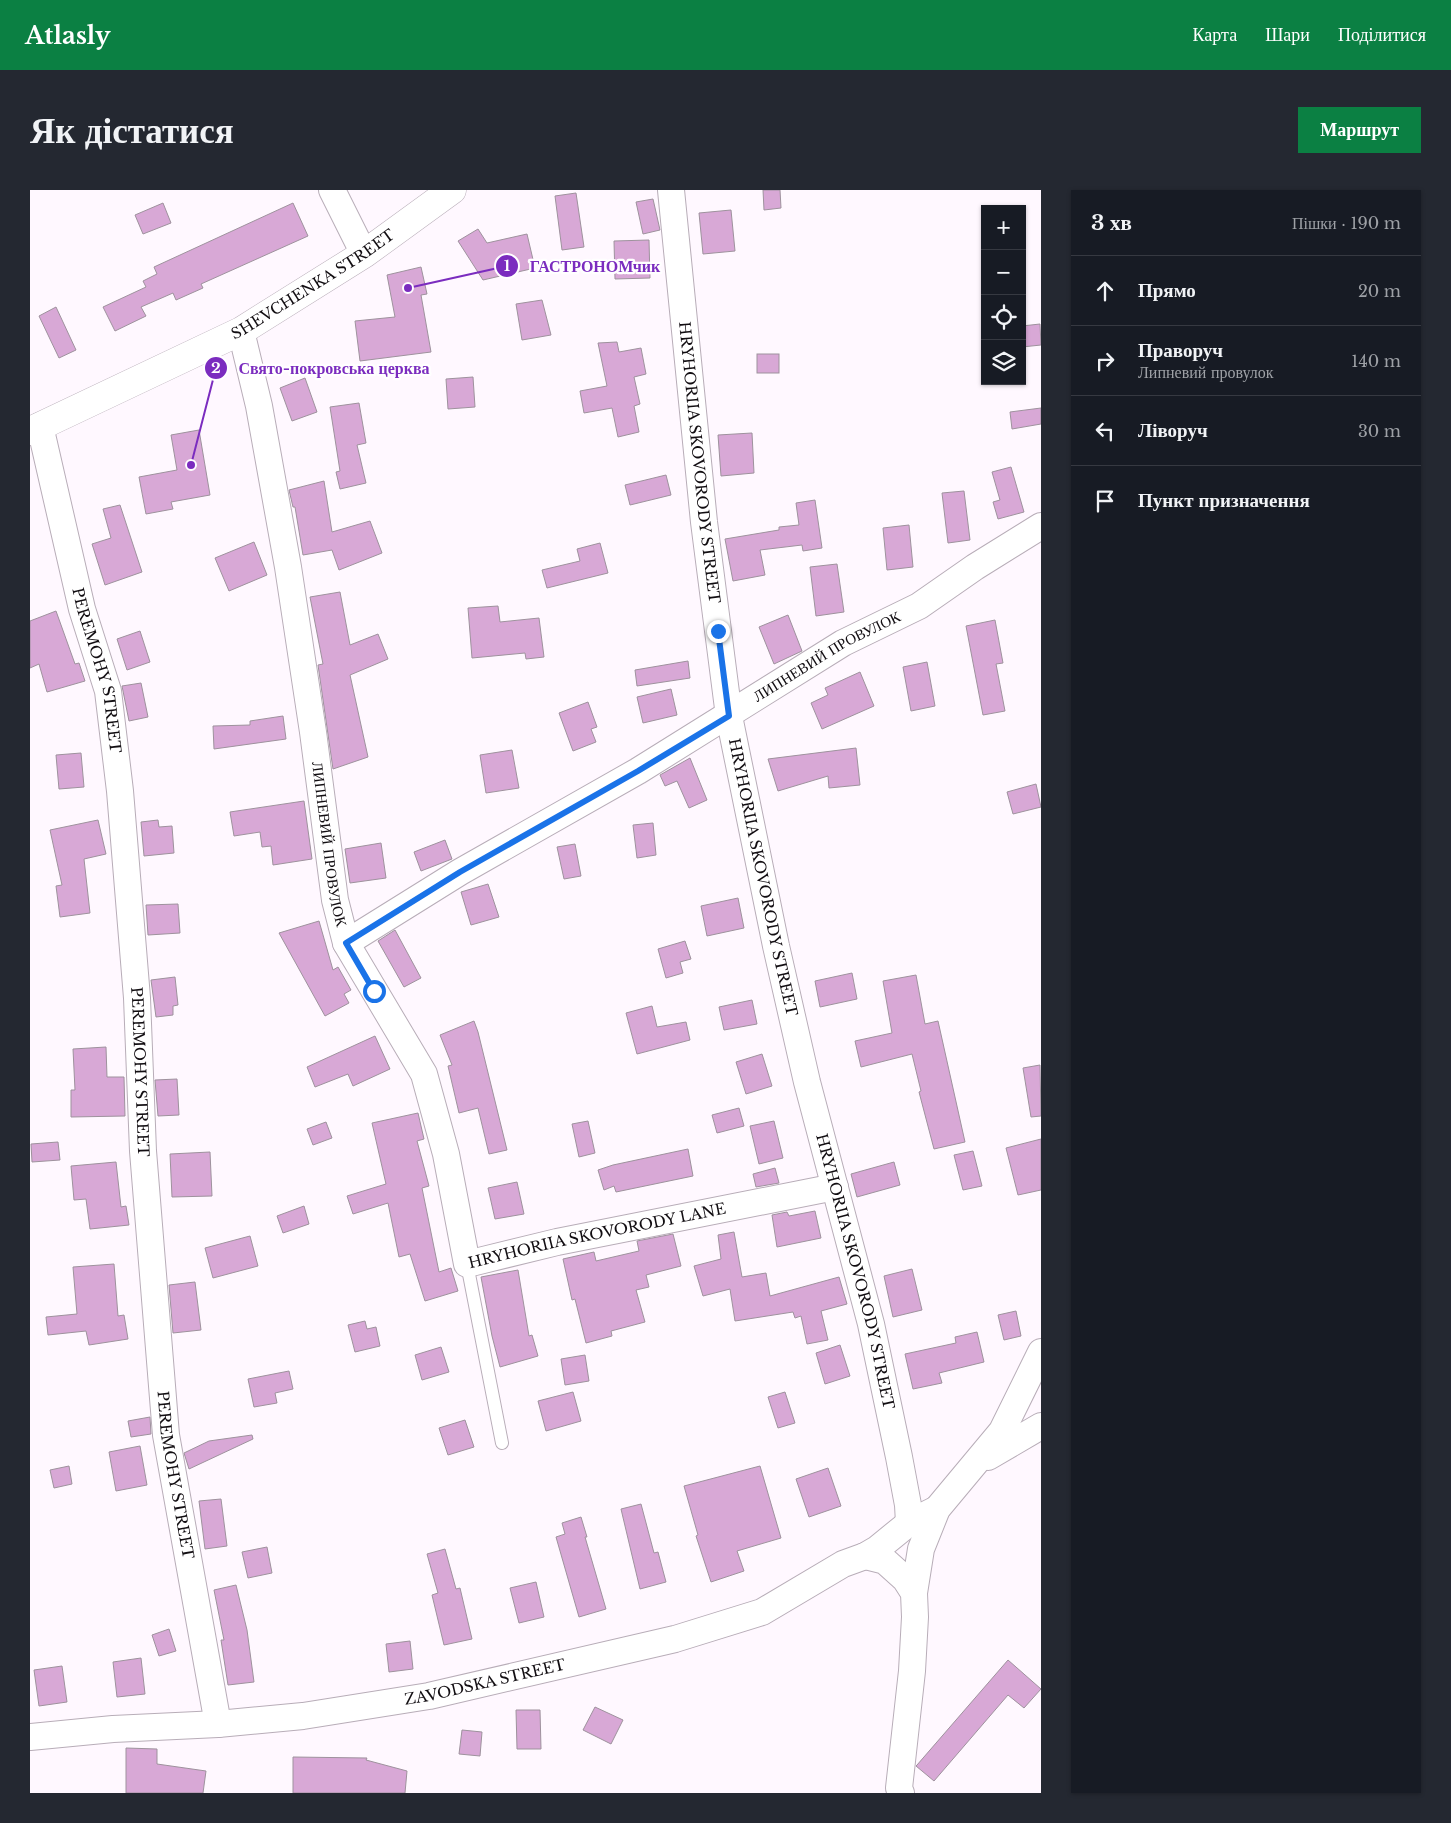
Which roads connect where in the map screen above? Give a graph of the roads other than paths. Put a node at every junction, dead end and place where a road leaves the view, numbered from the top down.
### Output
1 (332, 190) edge
2 (452, 190) edge
3 (671, 190) edge
4 (364, 254) junction
5 (241, 331) junction
6 (35, 428) edge
7 (1041, 526) edge
8 (729, 716) junction
9 (346, 943) junction
10 (835, 1187) junction
11 (466, 1264) junction
12 (1041, 1352) edge
13 (1041, 1426) edge
14 (502, 1444) dead end
15 (959, 1484) junction
16 (937, 1509) junction
17 (909, 1523) junction
18 (864, 1556) junction
19 (910, 1586) junction
20 (218, 1724) junction
21 (30, 1737) edge
22 (901, 1793) edge

1 - 4 street
2 - 4 street, SHEVCHENKA STREET
3 - 8 street, HRYHORIIA SKOVORODY STREET
4 - 5 street, SHEVCHENKA STREET
5 - 6 street, SHEVCHENKA STREET
5 - 9 street, ЛИПНЕВИЙ ПРОВУЛОК
6 - 20 street, PEREMOHY STREET
7 - 8 street, ЛИПНЕВИЙ ПРОВУЛОК
8 - 9 street, ЛИПНЕВИЙ ПРОВУЛОК
8 - 10 street, HRYHORIIA SKOVORODY STREET
9 - 11 street, HRYHORIIA SKOVORODY LANE
10 - 11 street, HRYHORIIA SKOVORODY LANE
10 - 17 street, HRYHORIIA SKOVORODY STREET
11 - 14 lane
12 - 15 street
13 - 15 street
15 - 16 street
16 - 17 street, ZAVODSKA STREET
16 - 19 street
17 - 18 street, ZAVODSKA STREET
18 - 19 street
18 - 20 street, ZAVODSKA STREET
19 - 22 street
20 - 21 street, ZAVODSKA STREET

